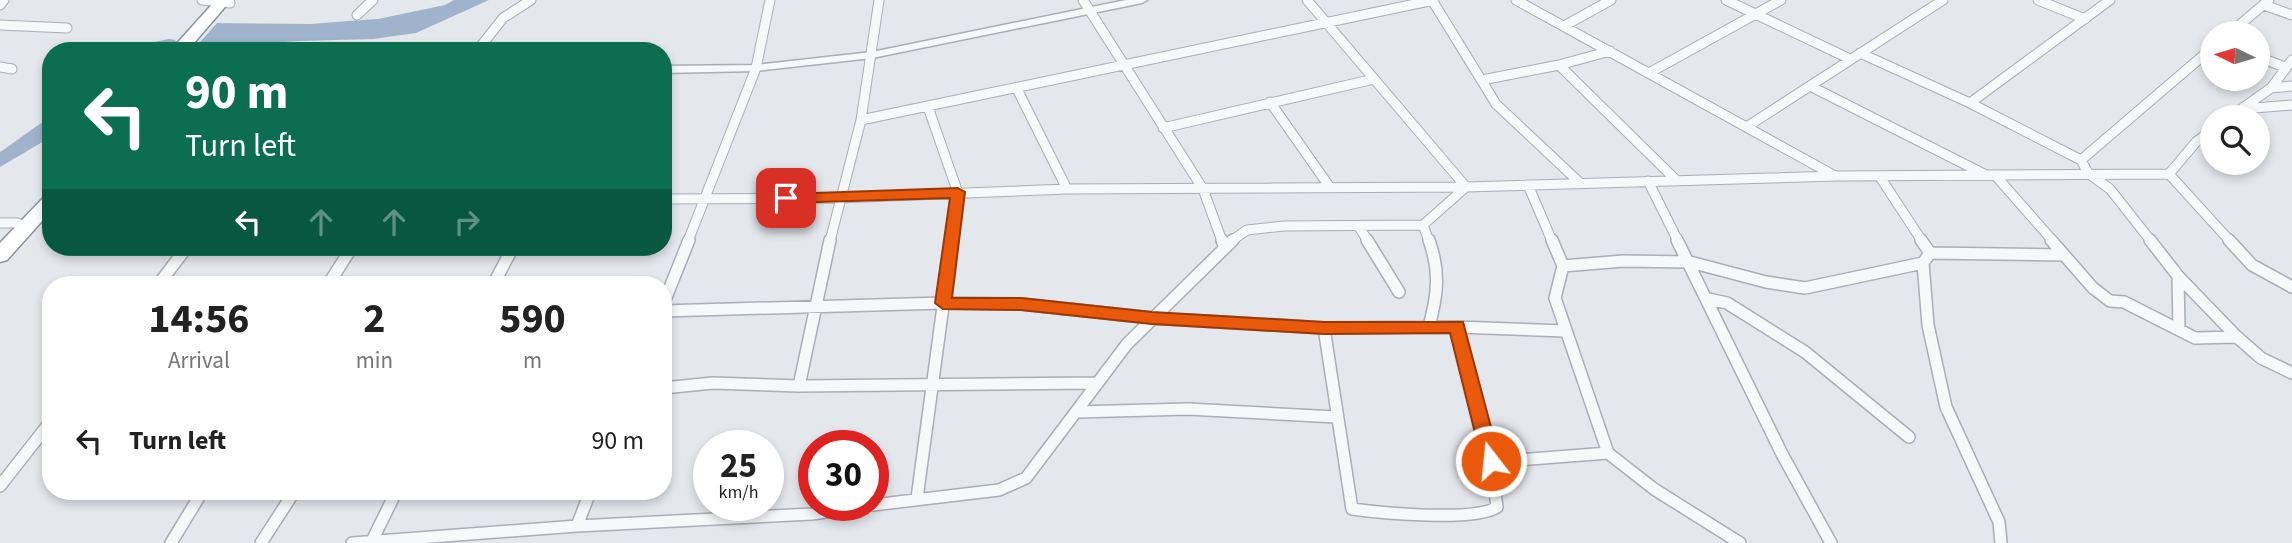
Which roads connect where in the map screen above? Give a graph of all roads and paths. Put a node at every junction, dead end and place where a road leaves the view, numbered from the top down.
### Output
1 (4, 0) edge
2 (202, 0) edge
3 (373, 0) edge
4 (531, 0) edge
5 (770, 0) edge
6 (879, 0) edge
7 (1142, 0) edge
8 (1307, 0) edge
9 (1433, 0) edge
10 (1516, 0) edge
11 (1611, 0) edge
12 (1726, 0) edge
13 (1781, 0) edge
14 (1943, 0) edge
15 (2039, 0) edge
16 (2110, 0) edge
17 (227, 2) edge
18 (2266, 2) edge
19 (0, 5) edge
20 (1086, 5) edge
21 (1756, 14) junction
22 (357, 15) dead end
23 (2292, 15) edge
24 (2085, 19) junction
25 (2244, 21) edge
26 (1327, 23) junction
27 (0, 25) edge
28 (1564, 26) junction
29 (67, 28) dead end
30 (187, 42) edge
31 (194, 42) edge
32 (484, 42) edge
33 (1610, 51) junction
34 (1860, 53) junction
35 (872, 55) junction
36 (2200, 58) edge
37 (1850, 59) junction
38 (2270, 60) edge
39 (2288, 64) edge
40 (1559, 65) junction
41 (1124, 66) junction
42 (0, 67) edge
43 (756, 68) junction
44 (12, 69) dead end
45 (672, 70) edge
46 (1649, 73) junction
47 (1374, 79) junction
48 (1482, 80) junction
49 (2292, 86) edge
50 (1812, 87) junction
51 (2271, 88) junction
52 (1017, 89) junction
53 (1270, 102) junction
54 (1970, 103) junction
55 (2248, 105) edge
56 (2292, 105) edge
57 (928, 107) junction
58 (2270, 107) edge
59 (861, 120) junction
60 (1748, 126) junction
61 (1163, 128) junction
62 (2200, 139) edge
63 (2081, 160) junction
64 (2088, 173) junction
65 (2169, 174) junction
66 (1991, 175) junction
67 (1837, 176) junction
68 (1880, 177) junction
69 (1676, 180) junction
70 (1648, 181) junction
71 (1579, 182) junction
72 (1528, 185) junction
73 (1329, 186) junction
74 (1466, 187) junction
75 (1067, 189) junction
76 (1203, 189) junction
77 (958, 192) junction
78 (42, 196) edge
79 (839, 198) junction
80 (672, 199) edge
81 (707, 199) junction
82 (42, 210) edge
83 (9, 223) edge
84 (1423, 225) junction
85 (1359, 227) junction
86 (0, 242) edge
87 (1224, 246) junction
88 (0, 255) edge
89 (180, 256) edge
90 (346, 256) edge
91 (508, 256) edge
92 (2064, 256) junction
93 (1927, 258) junction
94 (1690, 262) junction
95 (1563, 266) junction
96 (165, 276) edge
97 (334, 276) edge
98 (498, 276) edge
99 (2178, 276) junction
100 (672, 283) edge
101 (2292, 288) edge
102 (1399, 292) dead end
103 (1708, 299) junction
104 (943, 303) junction
105 (816, 307) junction
106 (672, 311) edge
107 (1152, 318) junction
108 (1429, 326) junction
109 (1457, 327) junction
110 (1324, 328) junction
111 (2179, 329) junction
112 (1564, 331) junction
113 (2237, 337) junction
114 (2292, 373) edge
115 (1096, 383) junction
116 (934, 385) junction
117 (799, 386) junction
118 (672, 387) edge
119 (1076, 412) junction
120 (1336, 417) junction
121 (42, 432) edge
122 (1909, 436) dead end
123 (1608, 453) junction
124 (1491, 461) junction
125 (0, 486) edge
126 (918, 498) junction
127 (197, 500) edge
128 (289, 500) edge
129 (392, 500) edge
130 (587, 500) edge
131 (889, 503) edge
132 (798, 515) edge
133 (577, 526) junction
134 (372, 541) edge
135 (171, 543) edge
136 (261, 543) edge
137 (352, 543) edge
138 (1740, 543) edge
139 (1831, 543) edge
140 (2001, 543) edge

1 - 19 street
2 - 17 street
3 - 22 street
4 - 32 street
5 - 43 street
6 - 35 street
7 - 20 street
8 - 26 street
9 - 26 street
9 - 48 street
10 - 28 street
11 - 28 street
12 - 21 street
13 - 21 street
14 - 34 street
15 - 24 street
16 - 24 street
17 - 30 highway
17 - 31 highway
18 - 23 street
18 - 25 street
20 - 35 street
20 - 41 street
21 - 37 street
21 - 46 street
24 - 54 street
26 - 41 street
26 - 47 street
27 - 29 street
28 - 33 street
33 - 40 street
33 - 46 street
34 - 37 street
34 - 54 street
35 - 43 street
35 - 59 street
36 - 63 street
37 - 50 street
38 - 39 street
39 - 51 street
40 - 48 street
40 - 69 street
41 - 52 street
41 - 61 street
42 - 44 street
43 - 45 street
43 - 81 street
46 - 60 street
47 - 53 street
47 - 74 street
48 - 71 street
49 - 51 street
50 - 60 street
50 - 66 street
51 - 55 street
52 - 57 street
52 - 75 street
53 - 61 street
53 - 73 street
54 - 63 street
56 - 58 street
57 - 59 street
57 - 77 street
59 - 79 street
60 - 67 street
61 - 76 street
62 - 65 street
63 - 64 street
64 - 65 street
64 - 66 street
64 - 99 street
65 - 101 street
66 - 68 street
66 - 92 street
67 - 68 street
67 - 69 street
68 - 93 street
69 - 70 street
70 - 71 street
70 - 94 street
71 - 72 street
72 - 74 street
72 - 95 street
73 - 74 street
73 - 76 street
74 - 84 street
75 - 76 street
75 - 77 street
76 - 87 street
77 - 79 street
77 - 104 street
78 - 83 highway
79 - 81 street
79 - 105 street
80 - 81 street
81 - 100 street
82 - 88 highway
83 - 86 highway
84 - 85 street
84 - 108 street
85 - 87 street
85 - 102 street
87 - 107 street
89 - 96 street
90 - 97 street
91 - 98 street
92 - 93 street
92 - 111 street
93 - 94 street
93 - 140 street
94 - 95 street
94 - 103 street
95 - 112 street
99 - 111 street
99 - 113 street
103 - 122 street
103 - 139 street
104 - 105 street
104 - 107 street
104 - 116 street
105 - 106 street
105 - 117 street
107 - 110 street
107 - 115 street
108 - 109 street
108 - 110 street
109 - 112 street
109 - 124 street
110 - 120 street
111 - 113 street
112 - 123 street
113 - 114 street
115 - 116 street
115 - 119 street
116 - 117 street
116 - 126 street
117 - 118 street
119 - 120 street
119 - 126 street
120 - 124 street
121 - 125 street
123 - 124 street
123 - 138 street
126 - 131 street
127 - 135 street
128 - 136 street
129 - 134 street
130 - 133 street
132 - 133 street
133 - 134 street
134 - 137 street

